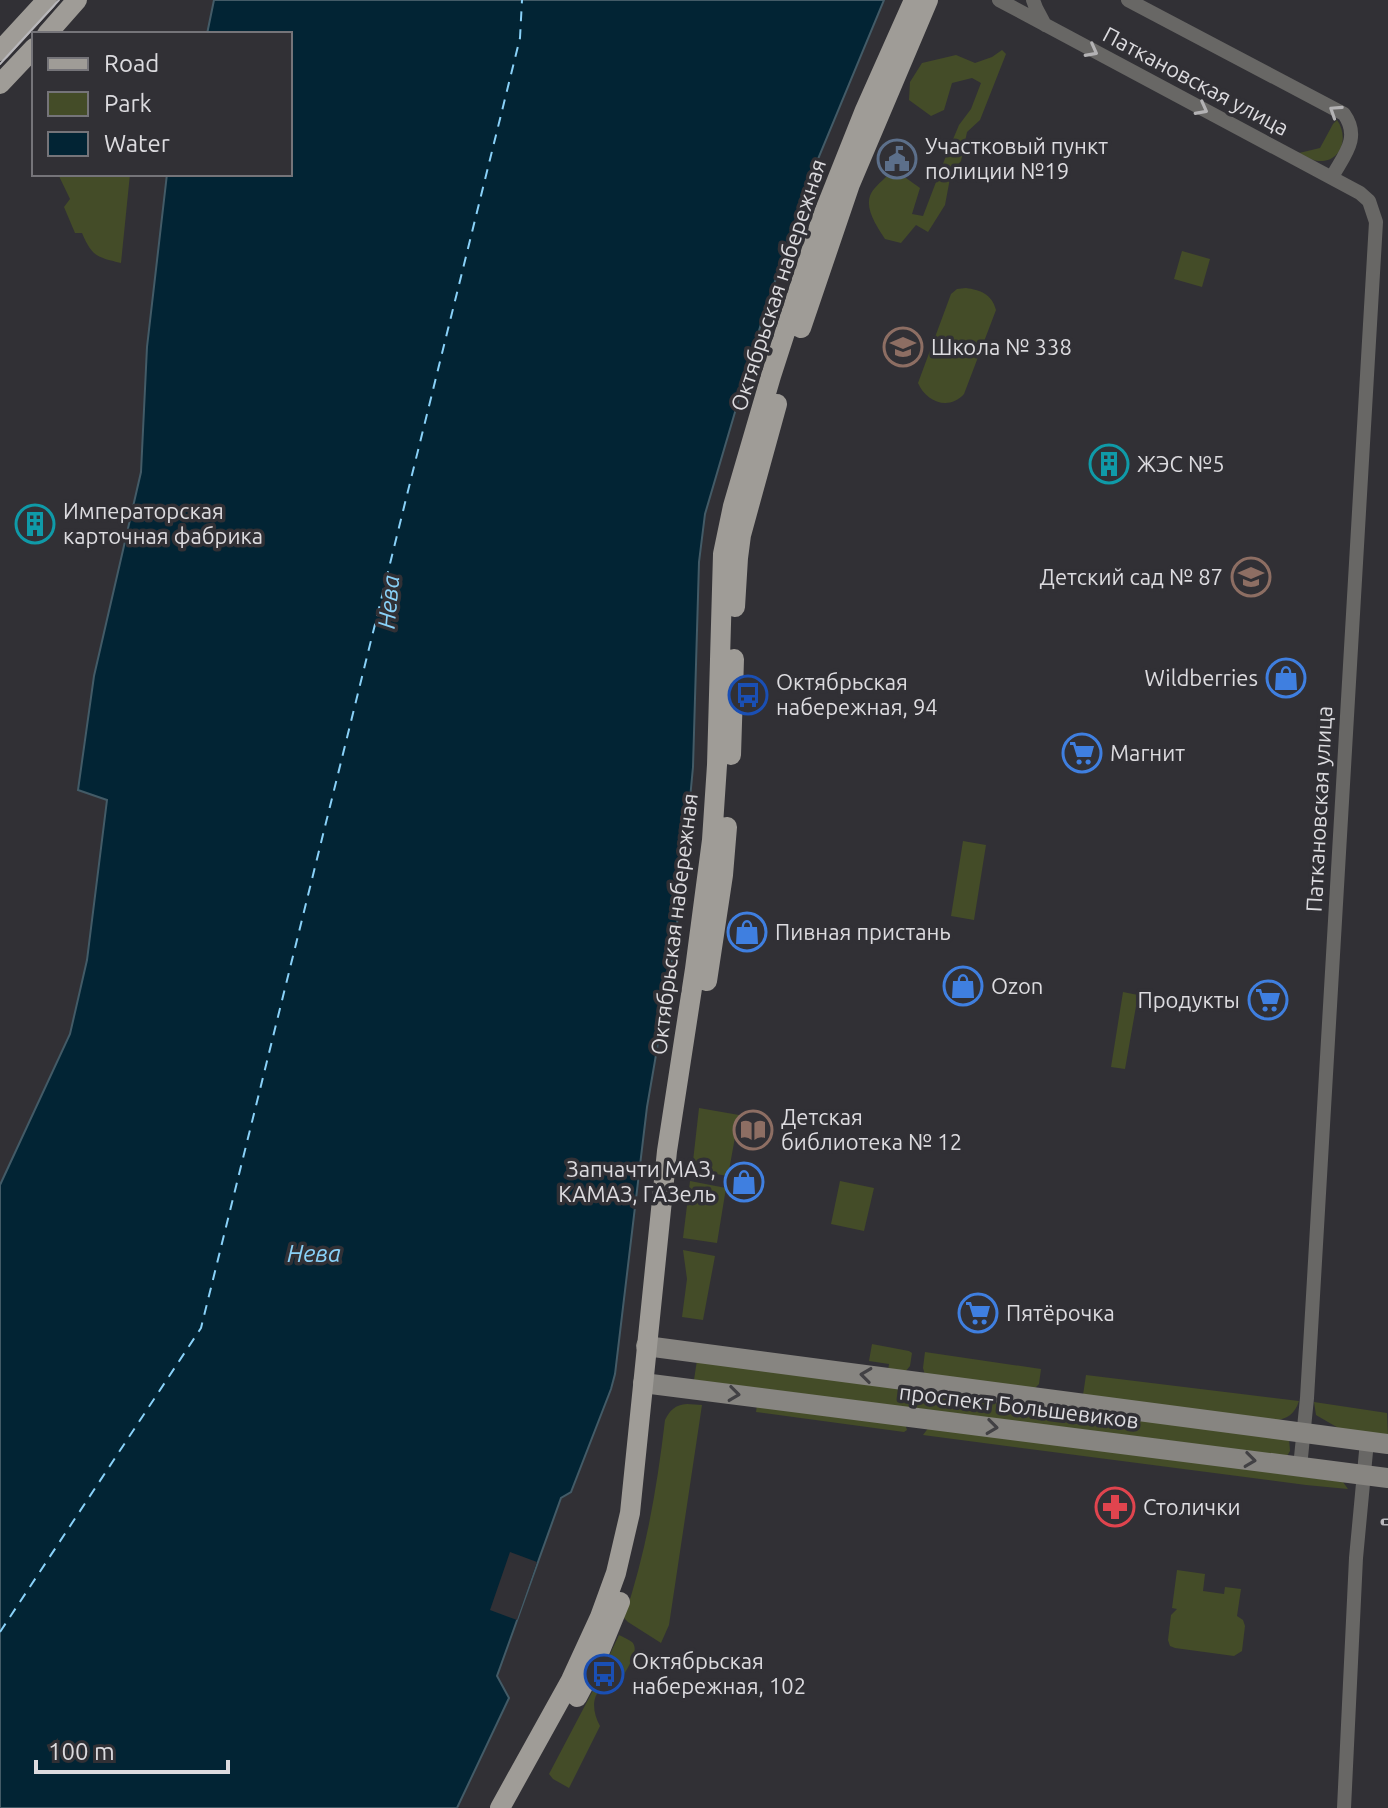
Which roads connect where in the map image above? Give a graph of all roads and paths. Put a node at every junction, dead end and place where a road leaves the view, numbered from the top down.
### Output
1 (47, 0) edge
2 (77, 0) edge
3 (914, 0) edge
4 (928, 0) edge
5 (999, 0) edge
6 (1033, 0) edge
7 (1128, 0) edge
8 (1045, 25) junction
9 (49, 32) edge
10 (32, 50) edge
11 (0, 51) edge
12 (0, 84) edge
13 (1332, 177) junction
14 (653, 1346) junction
15 (650, 1384) junction
16 (1304, 1433) junction
17 (1367, 1441) junction
18 (1388, 1444) edge
19 (1300, 1467) junction
20 (1363, 1474) junction
21 (1388, 1478) edge
22 (500, 1808) edge
23 (515, 1808) edge
24 (1344, 1808) edge

1 - 11 main road
2 - 9 main road
3 - 14 main road, Октябрьская набережная
4 - 14 main road, Октябрьская набережная
5 - 8 street, Паткановская улица
6 - 8 street
13 -> 7 street, Паткановская улица
8 -> 13 street, Паткановская улица
10 - 12 main road
13 - 16 street, Паткановская улица
14 - 15 main road, Октябрьская набережная
16 -> 14 main road, проспект Большевиков
15 -> 19 main road, проспект Большевиков
15 - 22 main road, Октябрьская набережная
15 - 23 main road, Октябрьская набережная
16 - 17 main road, проспект Большевиков
16 - 19 street, Паткановская улица
17 - 18 main road, проспект Большевиков
17 - 20 street
19 - 20 main road, проспект Большевиков
20 - 21 main road, проспект Большевиков
20 - 24 street

